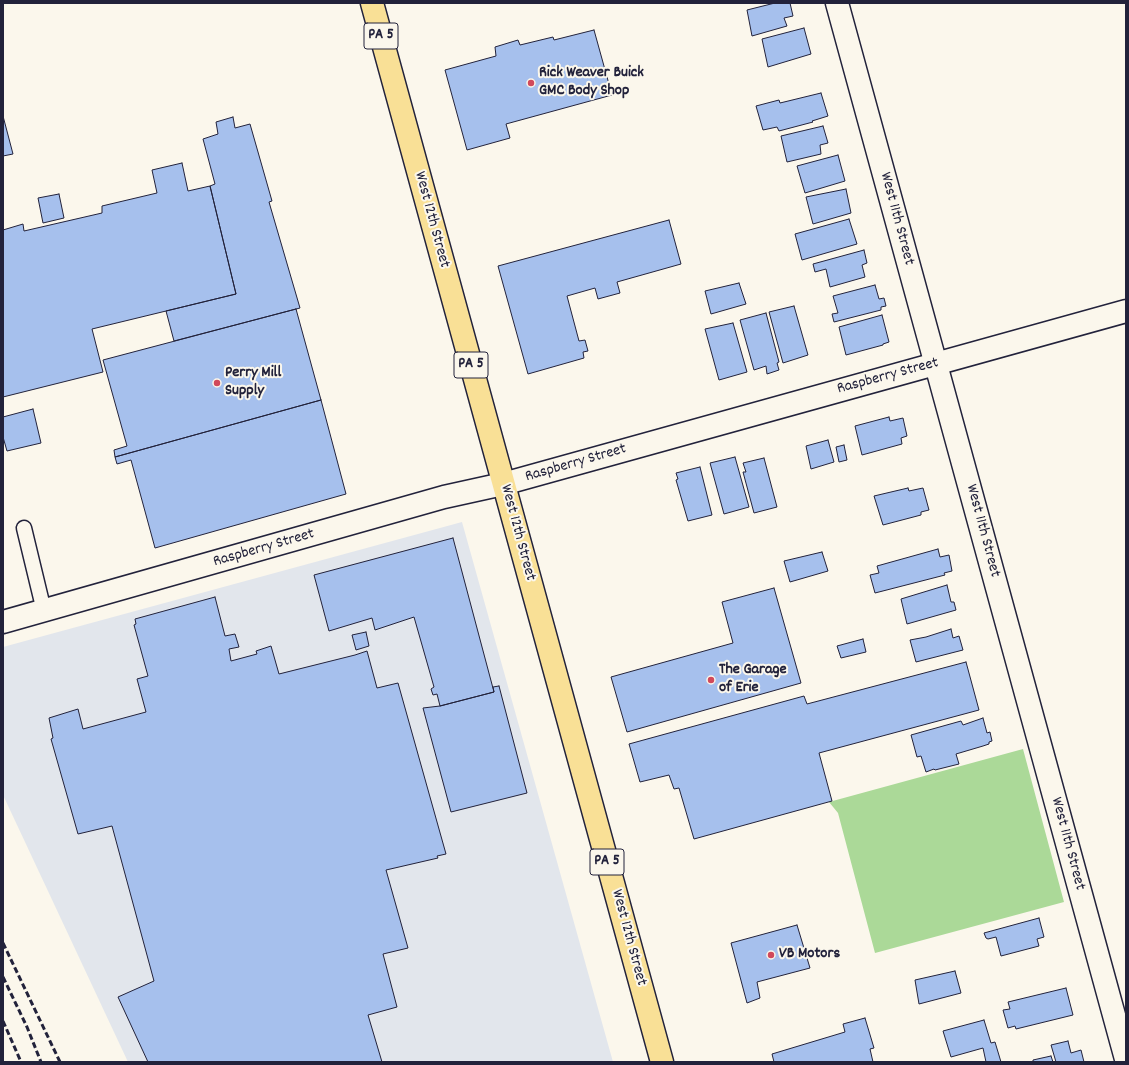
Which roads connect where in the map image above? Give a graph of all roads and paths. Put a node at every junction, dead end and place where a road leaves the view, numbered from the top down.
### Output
1 (372, 3) edge
2 (837, 3) edge
3 (1126, 311) edge
4 (936, 364) junction
5 (503, 484) junction
6 (24, 528) dead end
7 (44, 611) junction
8 (3, 622) edge
9 (1126, 1059) edge
10 (662, 1062) edge

1 - 5 main road, West 12th Street / PA 5
2 - 4 street, West 11th Street
3 - 4 street, Raspberry Street
4 - 5 street, Raspberry Street
4 - 9 street, West 11th Street
5 - 7 street, Raspberry Street
5 - 10 main road, West 12th Street / PA 5
6 - 7 lane
7 - 8 street, Raspberry Street

